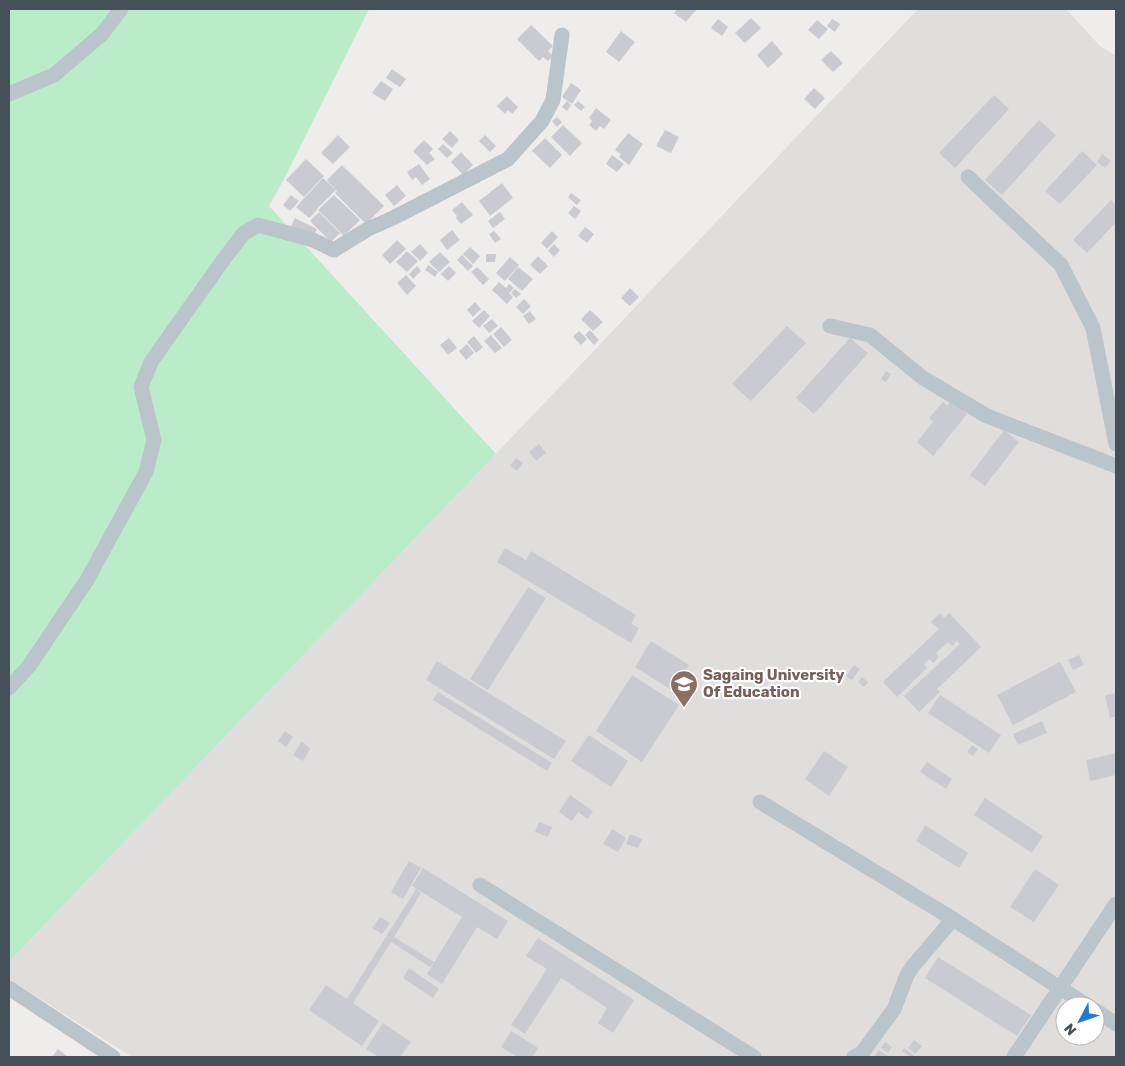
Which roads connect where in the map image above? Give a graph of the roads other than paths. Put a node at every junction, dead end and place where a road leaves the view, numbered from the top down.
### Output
1 (121, 9) edge
2 (562, 35) dead end
3 (9, 94) edge
4 (968, 177) dead end
5 (830, 326) dead end
6 (1116, 444) edge
7 (1116, 466) edge
8 (9, 688) edge
9 (760, 802) dead end
10 (480, 885) dead end
11 (1116, 904) edge
12 (953, 919) junction
13 (9, 988) edge
14 (1060, 988) junction
15 (1072, 996) edge
16 (1105, 1017) edge
17 (1116, 1024) edge
18 (114, 1057) edge
19 (754, 1057) edge
20 (854, 1057) edge
21 (1014, 1057) edge

1 - 3 street
2 - 8 street
4 - 6 street
5 - 7 street
9 - 12 street
10 - 19 street
11 - 14 street
12 - 14 street
12 - 20 street
13 - 18 street
14 - 15 street
14 - 21 street
16 - 17 street

